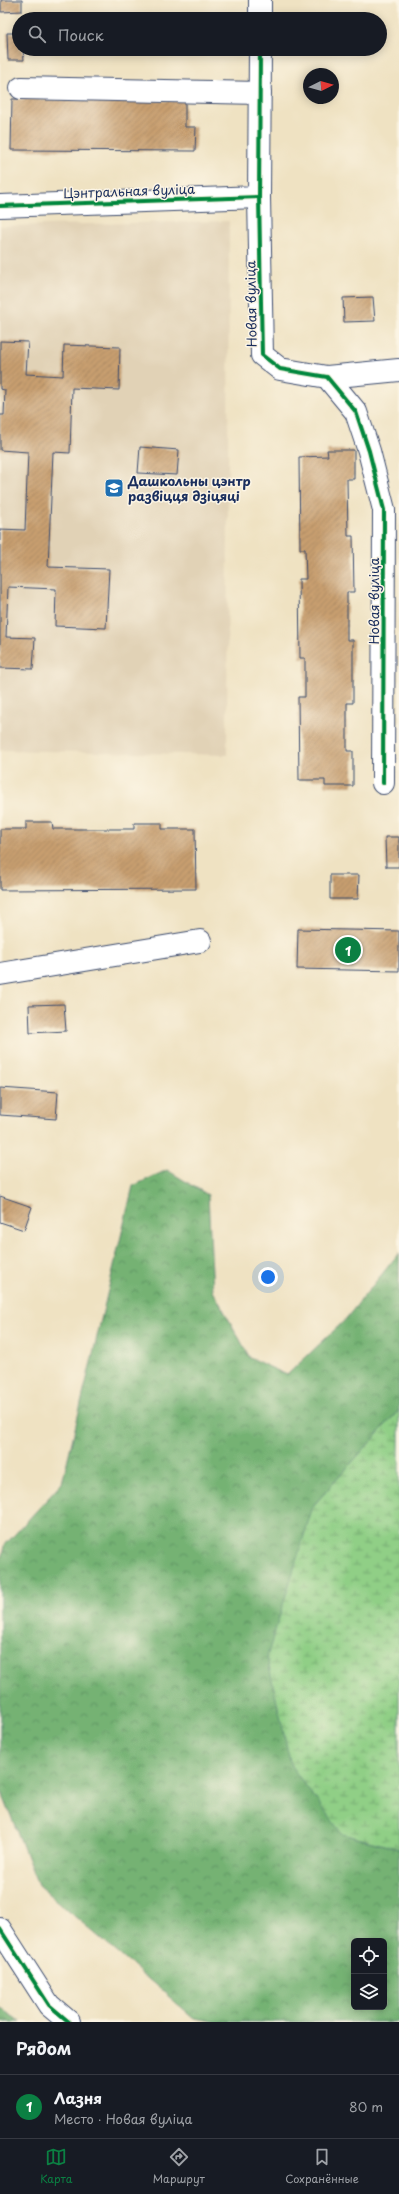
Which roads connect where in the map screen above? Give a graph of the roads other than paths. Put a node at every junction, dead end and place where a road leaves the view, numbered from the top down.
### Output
1 (260, 0) edge
2 (260, 12) edge
3 (260, 56) edge
4 (21, 88) dead end
5 (260, 93) junction
6 (259, 197) junction
7 (0, 206) edge
8 (399, 370) edge
9 (327, 377) junction
10 (392, 510) edge
11 (383, 783) dead end
12 (200, 941) dead end
13 (0, 974) edge
14 (0, 1930) edge
15 (68, 2022) edge

1 - 2 street
3 - 5 street, Новая вуліца
4 - 5 street
5 - 6 street, Новая вуліца
6 - 7 street, Цэнтральная вуліца
6 - 9 street, Новая вуліца
8 - 9 street
9 - 10 street, Новая вуліца
10 - 11 street, Новая вуліца
12 - 13 street
14 - 15 street

